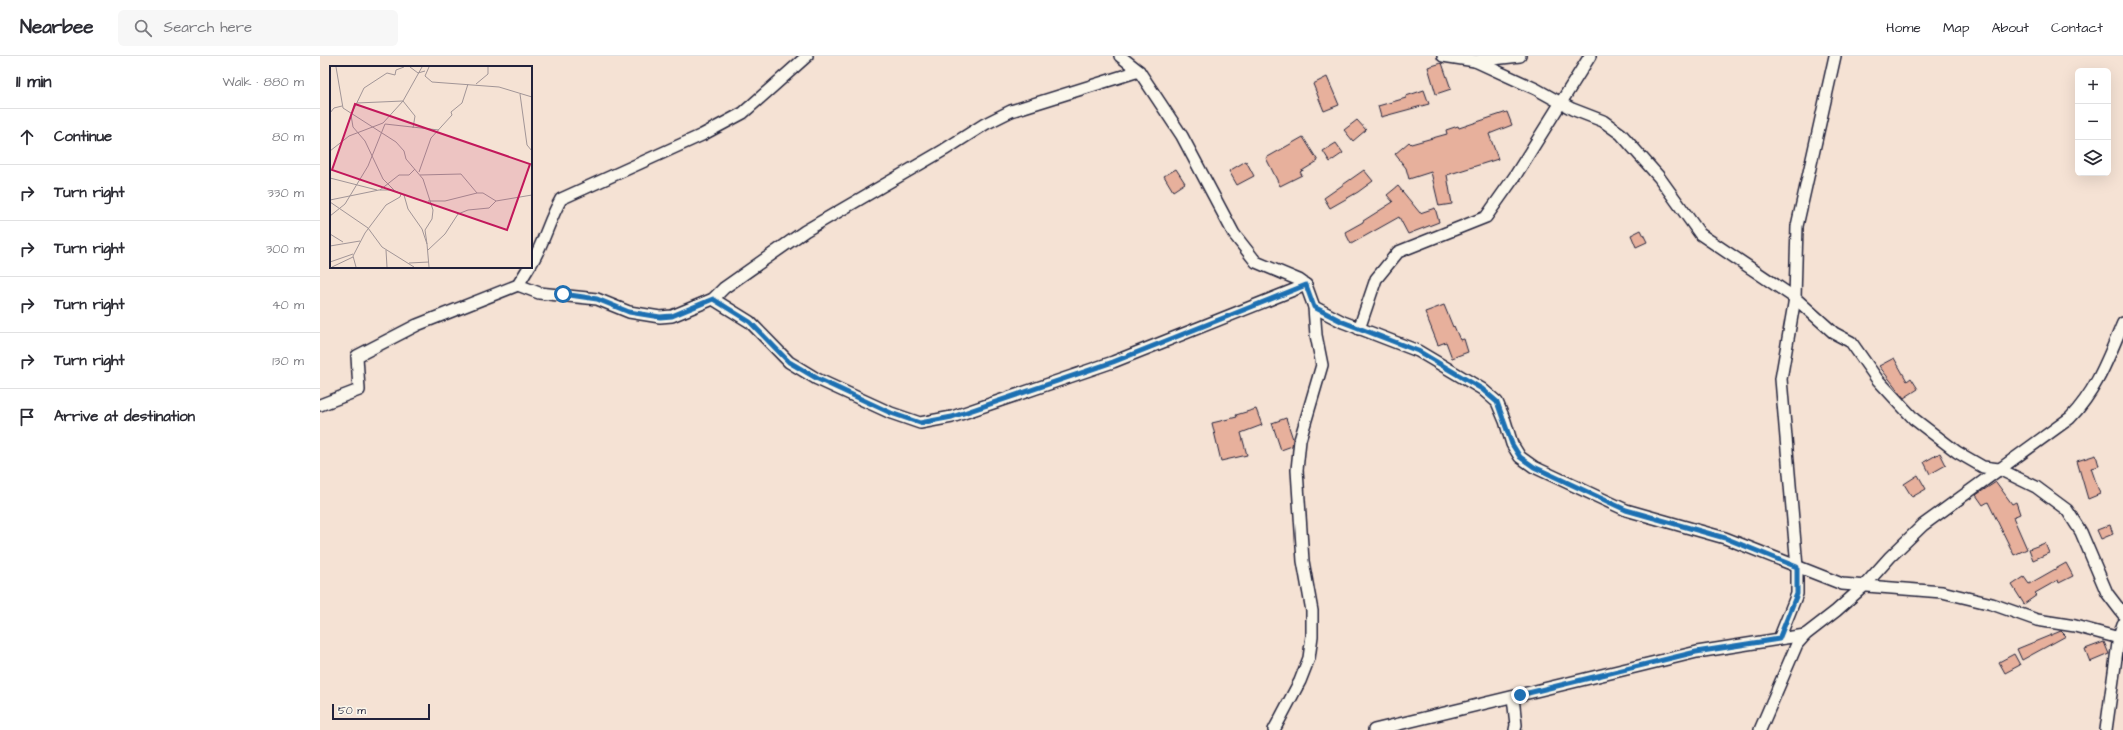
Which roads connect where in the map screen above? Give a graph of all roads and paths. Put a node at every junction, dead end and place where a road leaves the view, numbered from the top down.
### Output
1 (807, 56) edge
2 (1120, 56) edge
3 (1443, 56) edge
4 (1520, 56) edge
5 (1590, 56) edge
6 (1835, 56) edge
7 (1475, 61) junction
8 (1139, 71) junction
9 (1560, 103) junction
10 (532, 262) edge
11 (528, 268) edge
12 (518, 285) junction
13 (1306, 285) junction
14 (1795, 298) junction
15 (713, 299) junction
16 (1314, 307) junction
17 (2123, 323) edge
18 (1359, 329) junction
19 (320, 405) edge
20 (1999, 469) junction
21 (1797, 567) junction
22 (1864, 586) junction
23 (2123, 614) edge
24 (2123, 624) edge
25 (1805, 635) junction
26 (2121, 637) edge
27 (1779, 639) junction
28 (1513, 697) junction
29 (1274, 730) edge
30 (1374, 730) edge
31 (1515, 730) edge
32 (1760, 730) edge
33 (2106, 730) edge

1 - 10 street
2 - 8 street
3 - 7 street
4 - 7 street
5 - 9 street
6 - 14 street
7 - 9 street
8 - 13 street
8 - 15 street
9 - 14 street
9 - 18 street
11 - 12 street
12 - 15 street
12 - 19 street
13 - 15 street
13 - 16 street
14 - 20 street
14 - 21 street
16 - 18 street
16 - 29 street
17 - 20 street
18 - 21 street
20 - 22 street
20 - 23 street
21 - 22 street
21 - 27 street
22 - 25 street
22 - 26 street
24 - 26 street
25 - 27 street
25 - 32 street
26 - 33 street
27 - 28 street
28 - 30 street
28 - 31 street

